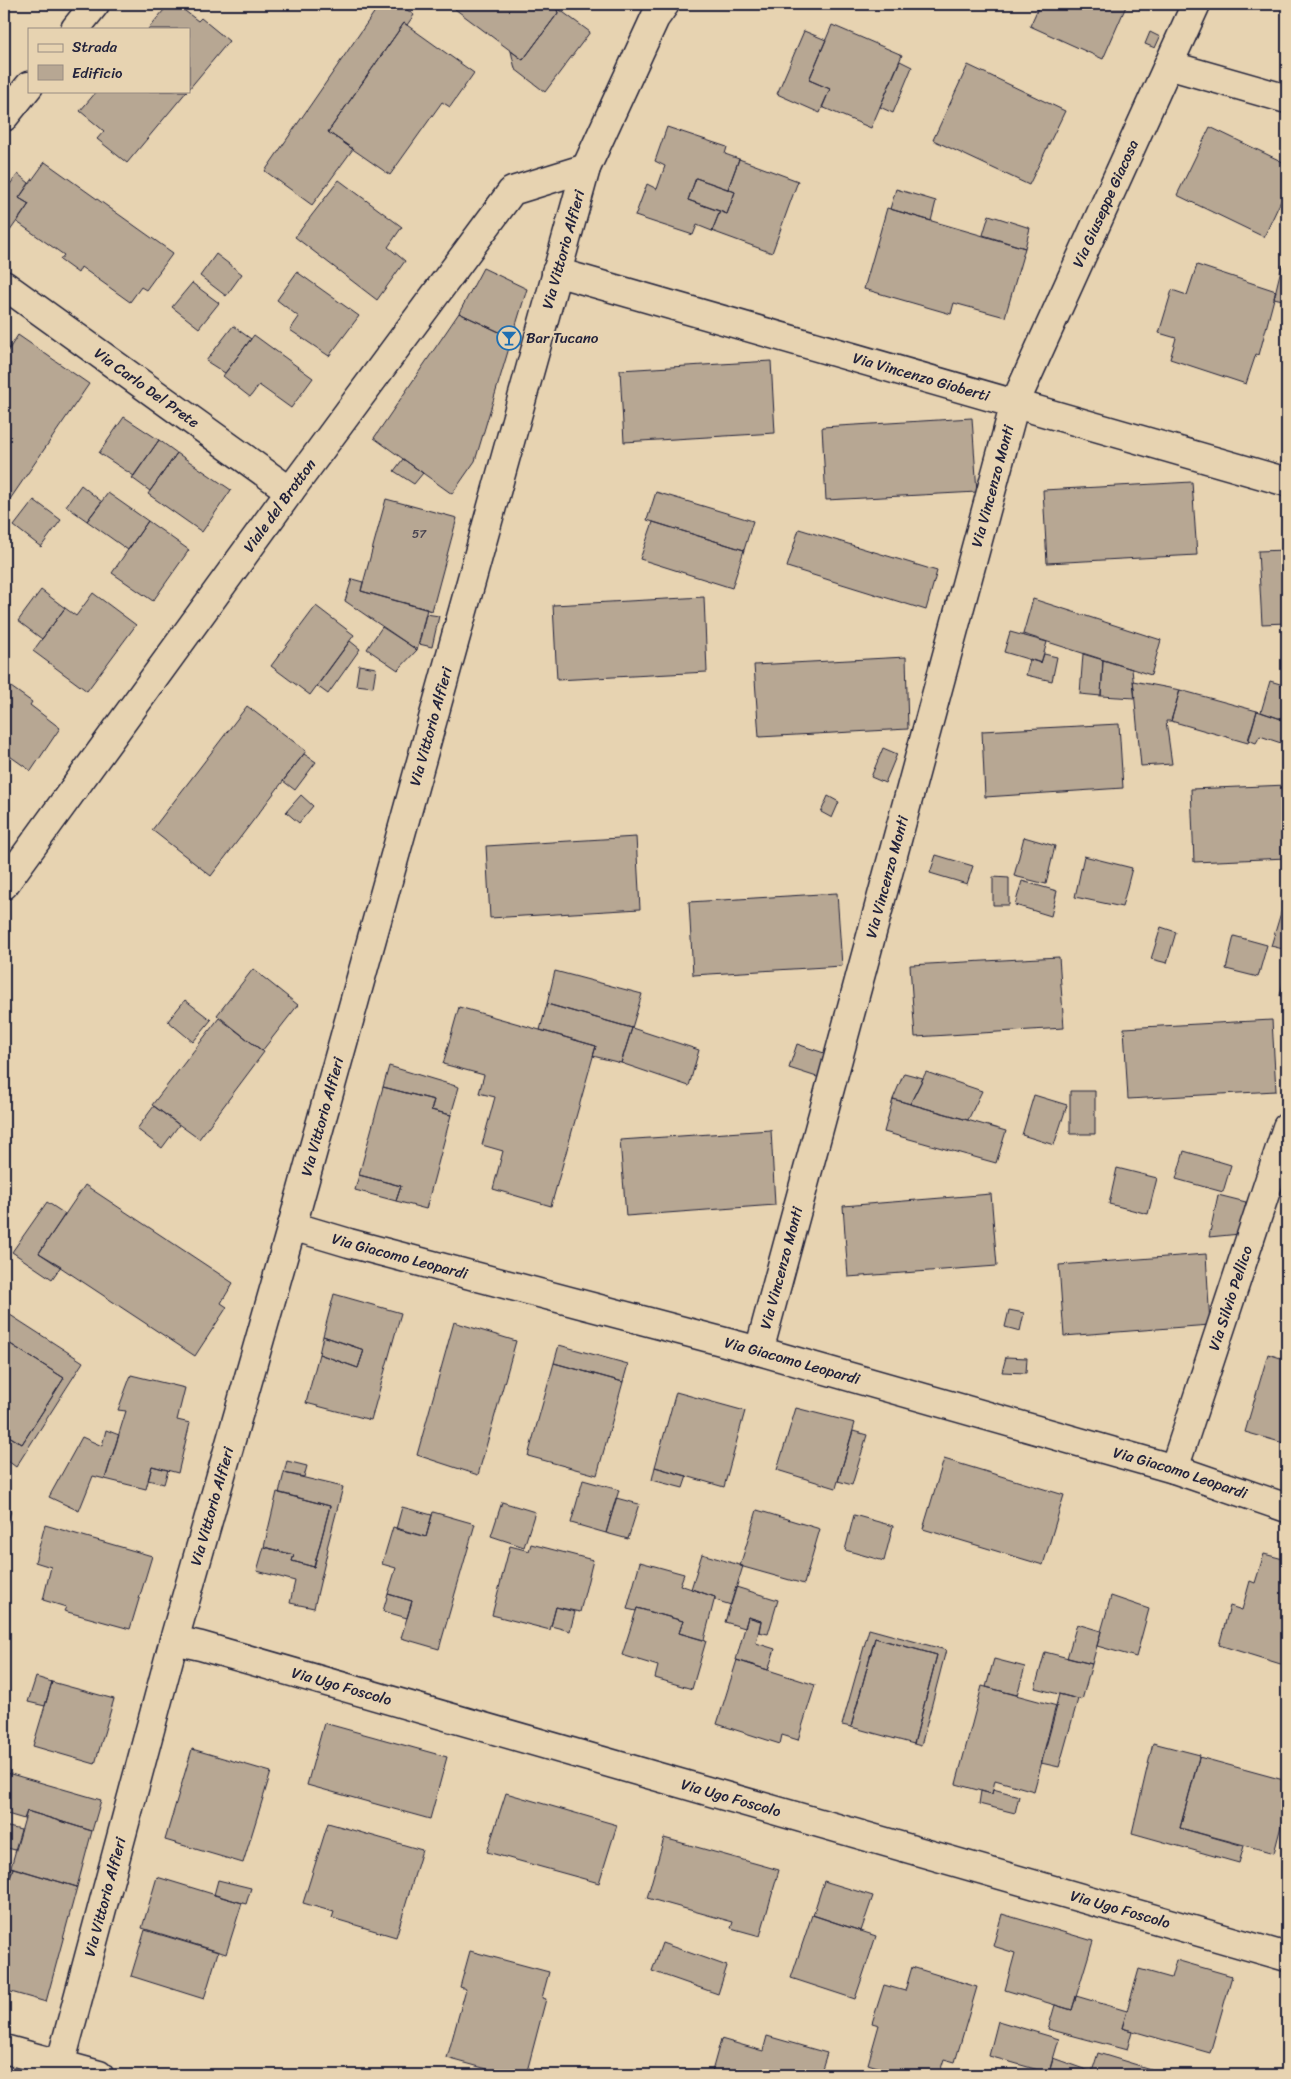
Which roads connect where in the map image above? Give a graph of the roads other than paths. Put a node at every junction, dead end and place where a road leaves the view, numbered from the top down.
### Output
1 (95, 4) edge
2 (665, 4) edge
3 (1196, 4) edge
4 (76, 28) edge
5 (1168, 65) junction
6 (28, 87) edge
7 (1287, 99) edge
8 (4, 117) edge
9 (586, 168) junction
10 (556, 272) junction
11 (4, 285) edge
12 (1015, 403) junction
13 (1287, 482) edge
14 (290, 491) junction
15 (4, 885) edge
16 (1287, 1127) edge
17 (292, 1226) junction
18 (760, 1351) junction
19 (1174, 1469) junction
20 (1287, 1508) edge
21 (174, 1640) junction
22 (1287, 1957) edge
23 (4, 2049) edge
24 (60, 2065) junction
25 (99, 2075) edge

1 - 4 street
2 - 9 street, Via Vittorio Alfieri
3 - 5 street, Via Giuseppe Giacosa
5 - 7 street
5 - 12 street, Via Giuseppe Giacosa
6 - 8 street
9 - 10 street, Via Vittorio Alfieri
9 - 14 street, Viale del Brotton
10 - 12 street, Via Vincenzo Gioberti
10 - 17 street, Via Vittorio Alfieri
11 - 14 street, Via Carlo Del Prete
12 - 13 street, Via Vincenzo Gioberti
12 - 18 street, Via Vincenzo Monti
14 - 15 street, Viale del Brotton
16 - 19 street, Via Silvio Pellico
17 - 18 street, Via Giacomo Leopardi
17 - 21 street, Via Vittorio Alfieri
18 - 19 street, Via Giacomo Leopardi
19 - 20 street, Via Giacomo Leopardi
21 - 22 street, Via Ugo Foscolo
21 - 24 street, Via Vittorio Alfieri
23 - 24 street
24 - 25 street

